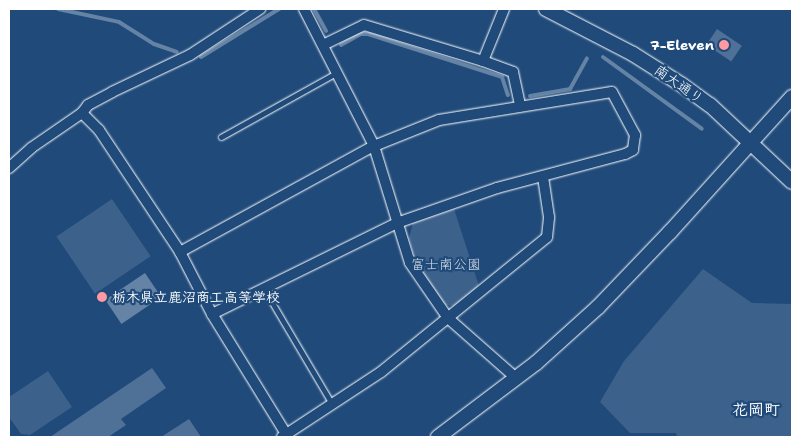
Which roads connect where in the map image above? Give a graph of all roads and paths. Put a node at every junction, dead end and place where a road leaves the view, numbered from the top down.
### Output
1 (260, 9) edge
2 (304, 9) edge
3 (504, 9) edge
4 (546, 9) edge
5 (324, 44) junction
6 (483, 62) junction
7 (338, 71) junction
8 (792, 97) edge
9 (520, 106) junction
10 (82, 113) junction
11 (221, 137) dead end
12 (750, 142) junction
13 (374, 146) junction
14 (9, 168) edge
15 (543, 177) junction
16 (792, 182) edge
17 (397, 223) junction
18 (180, 252) junction
19 (264, 288) junction
20 (212, 314) junction
21 (448, 318) junction
22 (516, 378) junction
23 (333, 404) junction
24 (286, 436) edge
25 (438, 437) edge

1 - 10 street
2 - 5 street
3 - 6 street
4 - 12 street, 南大通り
5 - 6 street
5 - 7 street
6 - 9 street
7 - 11 lane
7 - 13 street
8 - 12 street
9 - 13 street
9 - 15 street
10 - 14 street
10 - 18 street
12 - 16 street, 南大通り
12 - 22 street
13 - 17 street
13 - 18 street
15 - 17 street
15 - 21 street
17 - 19 street
17 - 21 street
18 - 20 street
19 - 20 street
19 - 23 lane
20 - 24 street
21 - 22 street
21 - 23 street
22 - 25 street
23 - 24 street

